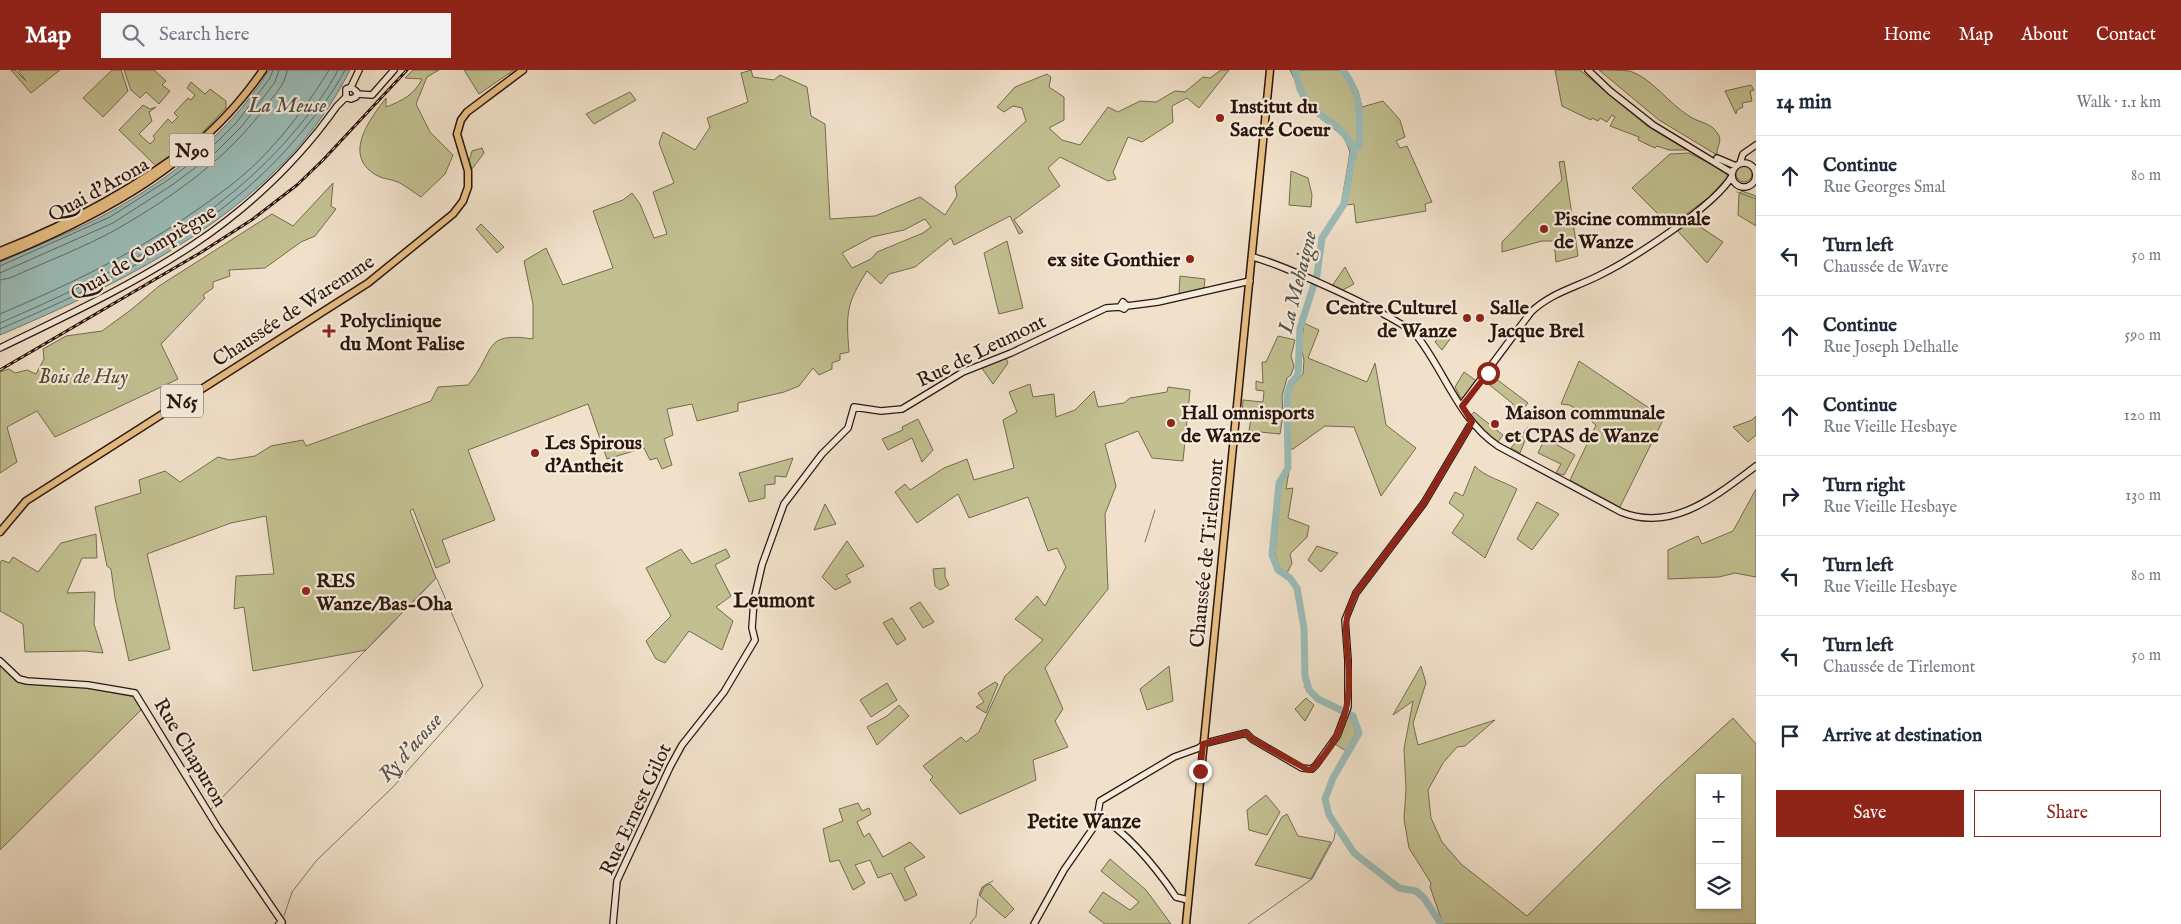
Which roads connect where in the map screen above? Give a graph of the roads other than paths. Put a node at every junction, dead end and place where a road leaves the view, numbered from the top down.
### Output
1 (258, 70) edge
2 (263, 70) edge
3 (359, 70) edge
4 (394, 70) edge
5 (523, 70) edge
6 (1270, 70) edge
7 (1588, 70) edge
8 (1594, 70) edge
9 (351, 87) junction
10 (357, 94) junction
11 (346, 97) junction
12 (1756, 145) edge
13 (1748, 163) junction
14 (1738, 164) junction
15 (1732, 174) junction
16 (1756, 178) edge
17 (1737, 184) junction
18 (1754, 184) edge
19 (1721, 191) junction
20 (0, 251) edge
21 (0, 256) edge
22 (1252, 257) junction
23 (1250, 281) junction
24 (0, 348) edge
25 (1462, 406) junction
26 (1472, 422) junction
27 (1466, 429) junction
28 (1477, 429) junction
29 (1756, 466) edge
30 (0, 532) edge
31 (755, 640) joint
32 (0, 661) edge
33 (1203, 744) junction
34 (1098, 815) junction
35 (1188, 900) junction
36 (281, 923) edge
37 (613, 924) edge
38 (1034, 924) edge
39 (1186, 924) edge

1 - 20 main road, Quai d'Arona / N90
2 - 21 main road, Quai d'Arona / N90
3 - 9 street
4 - 10 street
5 - 30 main road, Chaussée de Waremme / N65
6 - 22 main road, Chaussée de Tirlemont
7 - 15 street
8 - 14 street
9 - 10 street
9 - 11 street
10 - 11 street
11 - 24 street, Quai de Compiègne
12 - 13 street
12 - 14 street
13 - 14 street
13 - 16 street
14 - 15 street
15 - 17 street
15 - 19 street
16 - 18 street
17 - 18 street
17 - 19 street
19 - 25 street
22 - 23 main road, Chaussée de Tirlemont
22 - 25 street
23 - 31 street, Rue de Leumont
23 - 33 main road, Chaussée de Tirlemont
25 - 26 street
26 - 27 street
26 - 28 street
27 - 28 street
27 - 33 street
28 - 29 street
31 - 37 street, Rue Ernest Gilot
32 - 36 street, Rue Chapuron
33 - 34 street
33 - 35 main road, Chaussée de Tirlemont
34 - 35 street
34 - 38 street
35 - 39 main road, Chaussée de Tirlemont

